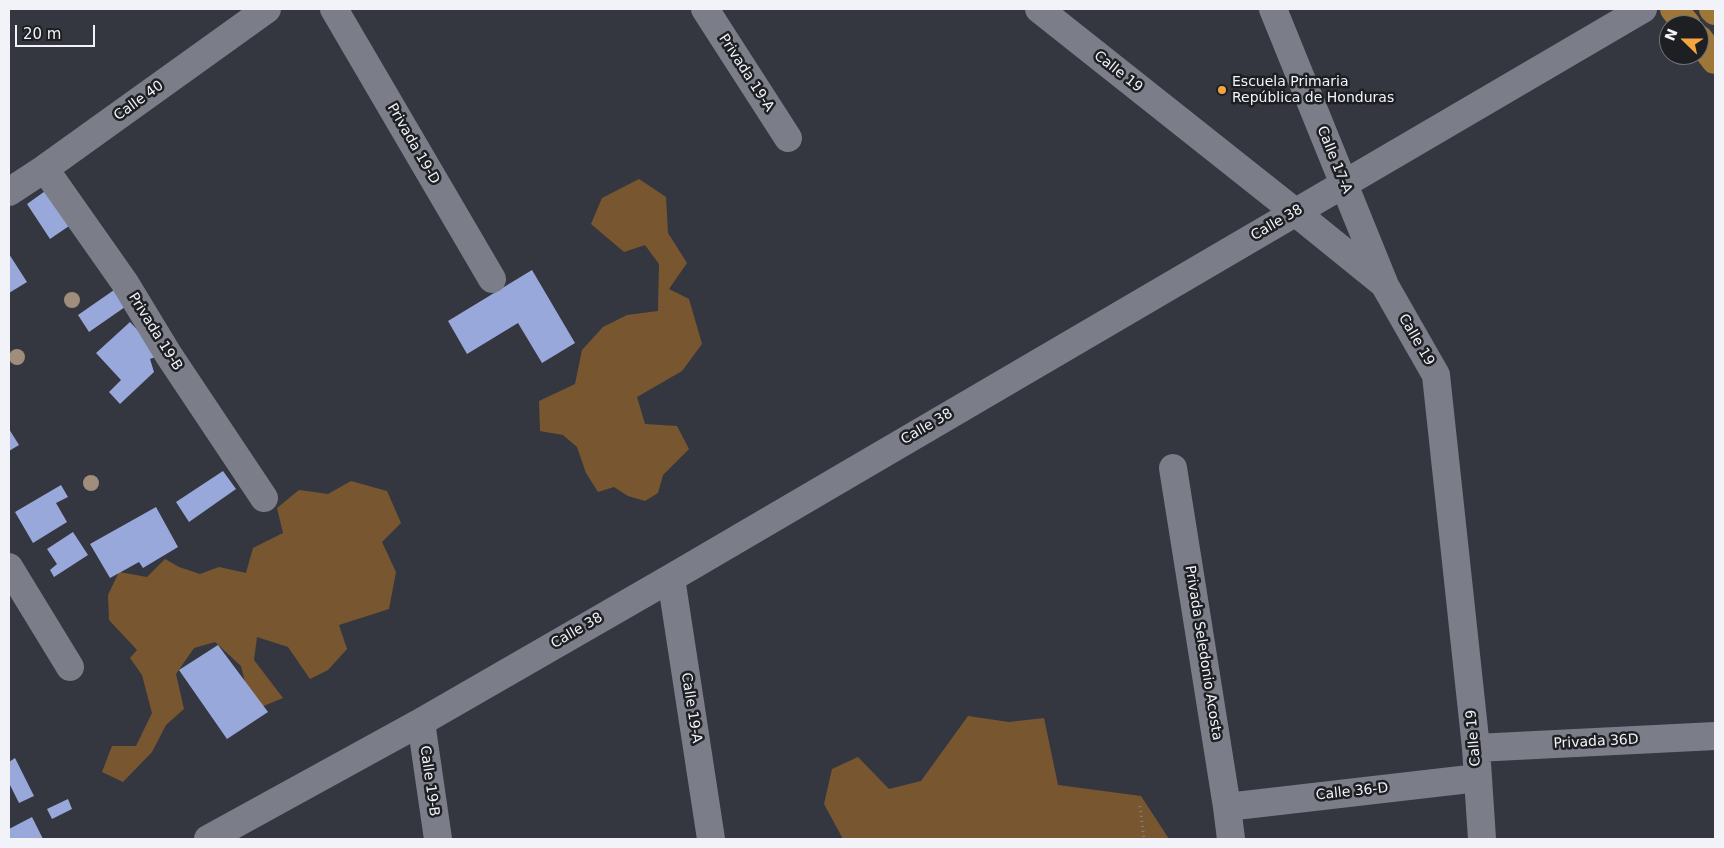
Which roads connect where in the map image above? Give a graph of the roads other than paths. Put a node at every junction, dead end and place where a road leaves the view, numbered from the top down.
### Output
1 (267, 9) edge
2 (334, 9) edge
3 (705, 9) edge
4 (1039, 9) edge
5 (1273, 9) edge
6 (1643, 9) edge
7 (788, 138) dead end
8 (44, 169) junction
9 (1344, 184) junction
10 (9, 192) edge
11 (1296, 212) junction
12 (492, 279) dead end
13 (1384, 284) junction
14 (1173, 468) dead end
15 (264, 498) dead end
16 (9, 568) edge
17 (671, 578) junction
18 (70, 667) dead end
19 (421, 722) junction
20 (1715, 736) edge
21 (1476, 748) junction
22 (1478, 778) junction
23 (1227, 807) junction
24 (208, 839) edge
25 (438, 839) edge
26 (712, 839) edge
27 (1231, 839) edge
28 (1482, 839) edge

1 - 8 street, Calle 40
2 - 12 street, Privada 19-D
3 - 7 street, Privada 19-A
4 - 11 street, Calle 19
5 - 9 street, Calle 17-A
6 - 9 street, Calle 38
8 - 10 street, Calle 40
8 - 15 street, Privada 19-B
9 - 11 street, Calle 38
9 - 13 street, Calle 17-A
11 - 13 street, Calle 19
11 - 17 street, Calle 38
13 - 21 street, Calle 19
14 - 23 street, Privada Seledonio Acosta
16 - 18 street
17 - 19 street, Calle 38
17 - 26 street, Calle 19-A
19 - 24 street, Calle 38
19 - 25 street, Calle 19-B
20 - 21 street, Privada 36D
21 - 22 street, Calle 19
22 - 23 street, Calle 36-D
22 - 28 street, Calle 19
23 - 27 street, Privada Seledonio Acosta

